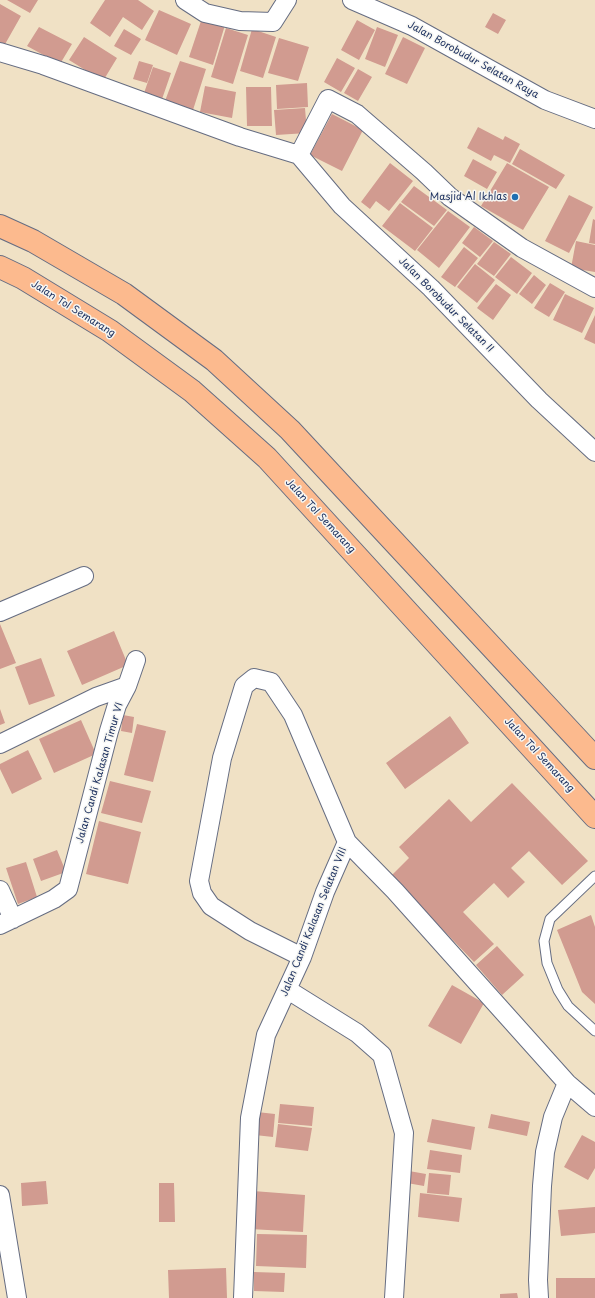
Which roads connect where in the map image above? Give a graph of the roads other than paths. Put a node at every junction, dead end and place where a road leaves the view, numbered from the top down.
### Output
1 (184, 0) edge
2 (287, 0) edge
3 (352, 0) edge
4 (378, 6) edge
5 (0, 52) edge
6 (595, 118) edge
7 (299, 155) junction
8 (0, 226) edge
9 (0, 267) edge
10 (595, 288) edge
11 (595, 452) edge
12 (84, 576) dead end
13 (0, 612) edge
14 (136, 660) dead end
15 (127, 686) junction
16 (0, 744) edge
17 (595, 758) edge
18 (595, 817) edge
19 (348, 842) junction
20 (595, 876) edge
21 (0, 890) edge
22 (7, 922) edge
23 (302, 957) junction
24 (288, 990) junction
25 (595, 1030) edge
26 (567, 1083) junction
27 (595, 1107) edge
28 (0, 1195) edge
29 (17, 1298) edge
30 (243, 1298) edge
31 (394, 1298) edge
32 (539, 1298) edge

1 - 2 street
3 - 4 street, Jalan Borobudur Selatan Raya
4 - 6 street, Jalan Borobudur Selatan Raya
5 - 7 street
7 - 10 street
7 - 11 street, Jalan Borobudur Selatan II
8 - 17 highway
9 - 18 highway, Jalan Tol Semarang
12 - 13 street
14 - 15 street
15 - 16 street, Jalan Candi Kalasan Timur VI
15 - 22 street, Jalan Candi Kalasan Timur VI
19 - 23 street, Jalan Candi Kalasan Selatan VIII
19 - 23 street
19 - 26 street, Jalan Candi Kalasan Selatan VIII
20 - 25 lane
21 - 22 street
23 - 24 street, Jalan Candi Kalasan Selatan VIII
24 - 30 street, Jalan Candi Kalasan Selatan VIII
24 - 31 street
26 - 27 street, Jalan Candi Kalasan Selatan VIII
26 - 32 street
28 - 29 street

